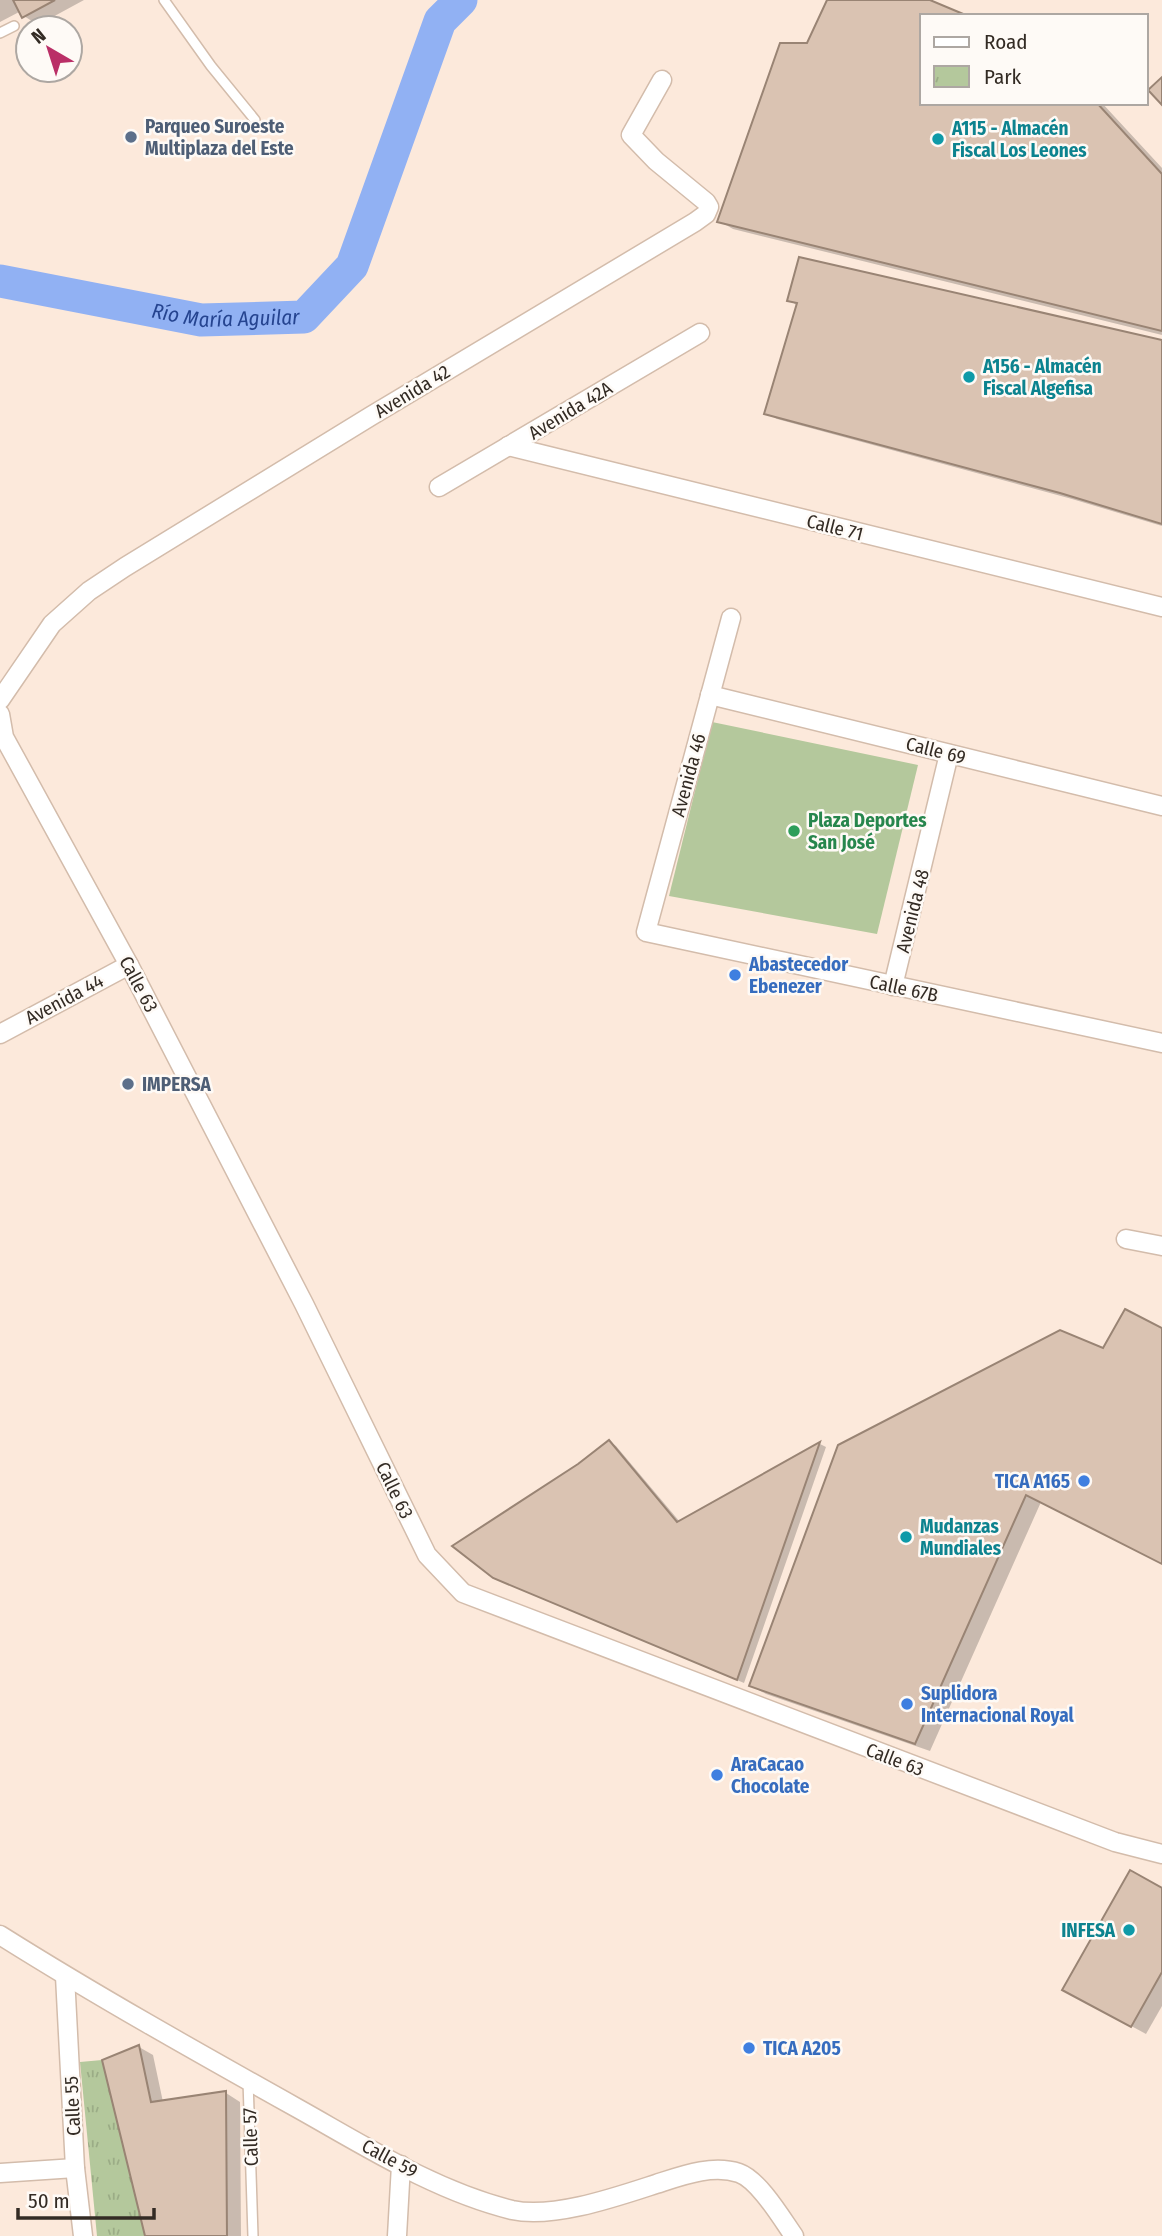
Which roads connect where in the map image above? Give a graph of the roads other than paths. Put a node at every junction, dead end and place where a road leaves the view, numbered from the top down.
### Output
1 (164, 0) edge
2 (14, 26) dead end
3 (0, 33) edge
4 (662, 80) dead end
5 (256, 120) dead end
6 (700, 332) dead end
7 (508, 446) junction
8 (439, 487) dead end
9 (1162, 607) edge
10 (731, 618) dead end
11 (710, 695) junction
12 (0, 700) edge
13 (0, 715) edge
14 (949, 754) junction
15 (1162, 806) edge
16 (646, 932) joint
17 (129, 965) junction
18 (893, 986) junction
19 (0, 1034) edge
20 (1162, 1043) edge
21 (1126, 1239) dead end
22 (1162, 1246) edge
23 (1162, 1854) edge
24 (0, 1935) edge
25 (65, 1976) junction
26 (248, 2080) junction
27 (401, 2165) junction
28 (75, 2168) junction
29 (0, 2173) edge
30 (83, 2236) edge
31 (253, 2236) edge
32 (397, 2236) edge
33 (794, 2236) edge

1 - 5 lane
2 - 3 lane
4 - 12 street, Avenida 42
6 - 7 street, Avenida 42A
7 - 8 street, Avenida 42A
7 - 9 street, Calle 71
10 - 11 street, Avenida 46
11 - 14 street, Calle 69
11 - 16 street, Avenida 46
13 - 17 street, Calle 63
14 - 15 street, Calle 69
14 - 18 street, Avenida 48
16 - 18 street, Calle 67B
17 - 19 street, Avenida 44
17 - 23 street, Calle 63
18 - 20 street, Calle 67B
21 - 22 street
24 - 25 street, Calle 59
25 - 26 street, Calle 59
25 - 28 street, Calle 55
26 - 27 street, Calle 59
26 - 31 lane, Calle 57
27 - 32 street
27 - 33 street, Calle 59
28 - 29 street
28 - 30 street, Calle 55

